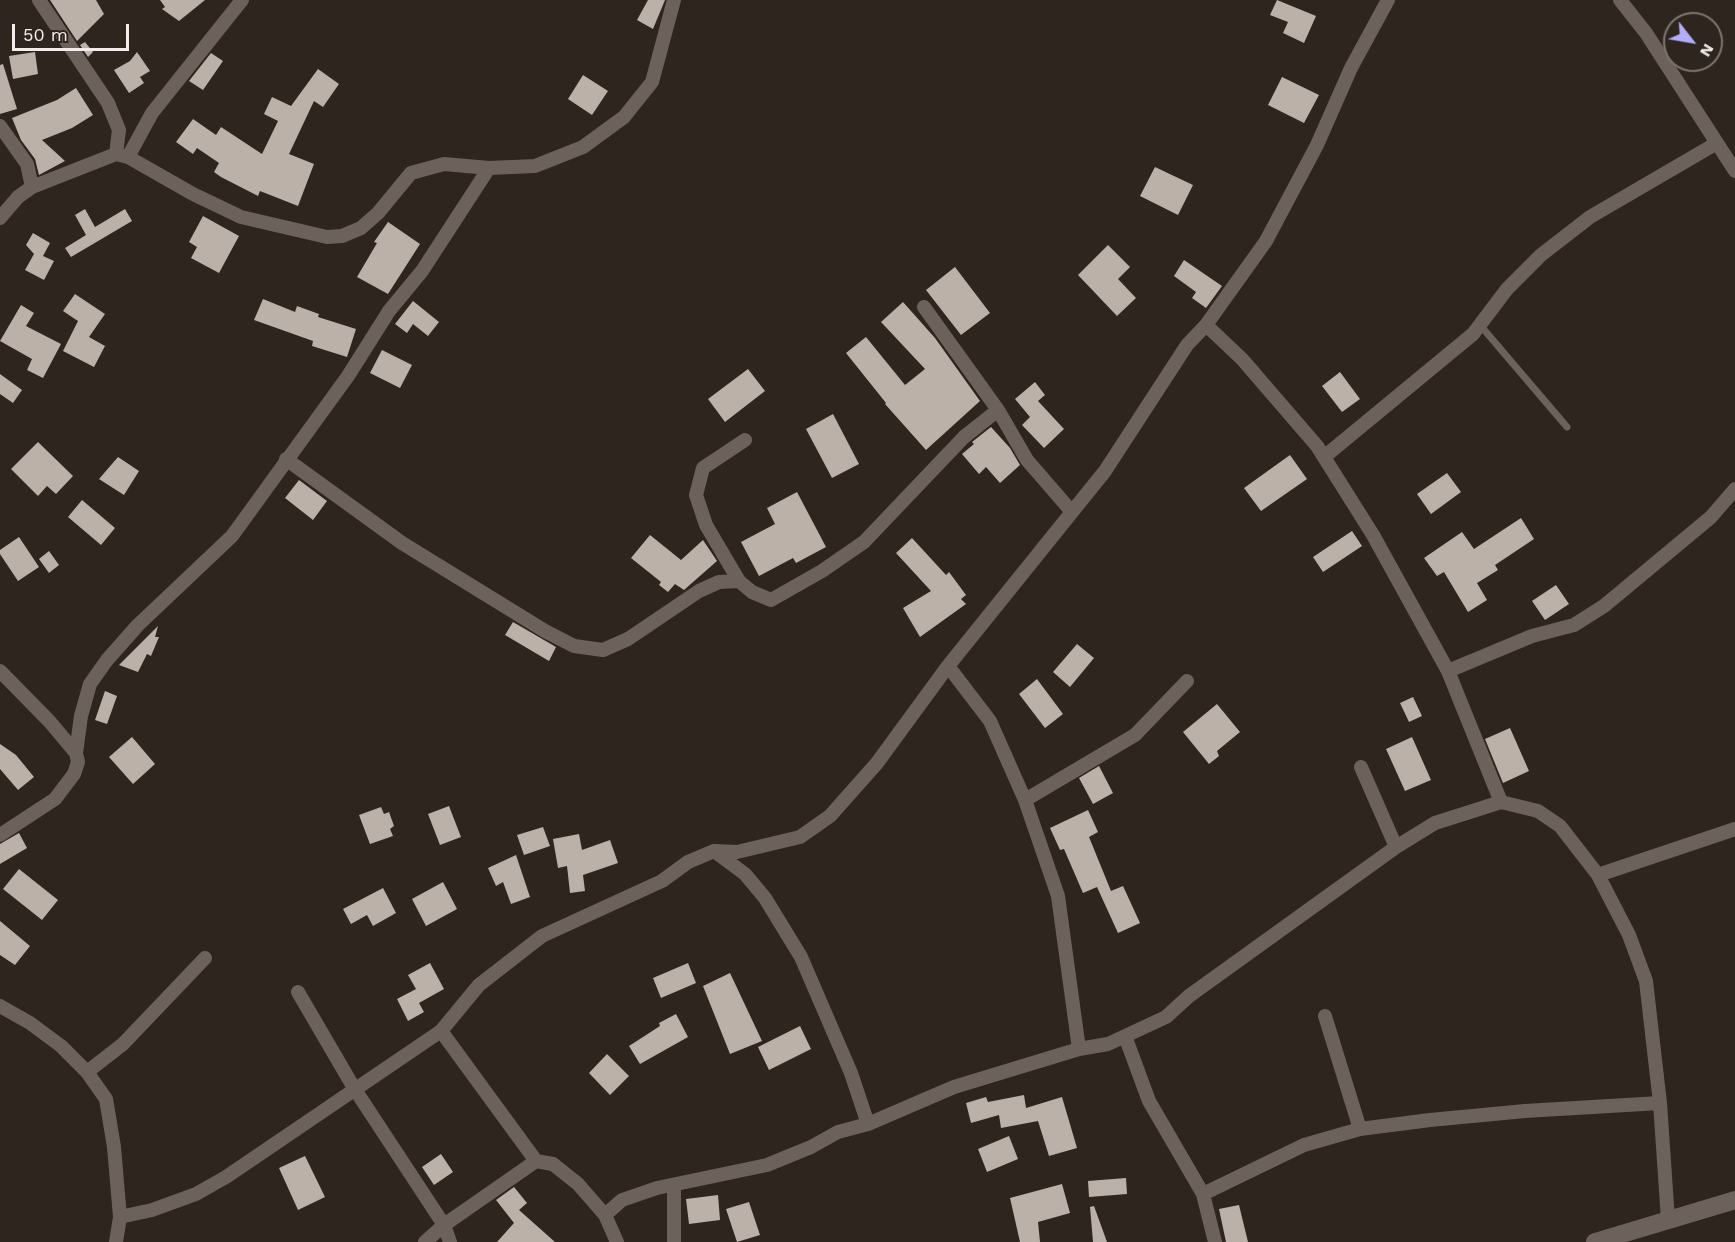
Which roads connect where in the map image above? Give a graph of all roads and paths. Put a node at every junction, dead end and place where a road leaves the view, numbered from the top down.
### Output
1 (39, 0) edge
2 (242, 0) edge
3 (674, 0) edge
4 (1388, 0) edge
5 (1620, 0) edge
6 (0, 126) edge
7 (1717, 143) junction
8 (122, 156) junction
9 (489, 168) junction
10 (1735, 171) edge
11 (32, 187) junction
12 (0, 218) edge
13 (924, 307) dead end
14 (1206, 325) junction
15 (1480, 325) junction
16 (998, 410) junction
17 (1567, 427) dead end
18 (745, 440) dead end
19 (1324, 457) junction
20 (286, 459) junction
21 (1735, 489) edge
22 (1072, 512) junction
23 (739, 580) junction
24 (948, 666) junction
25 (0, 671) edge
26 (1448, 671) junction
27 (1187, 681) dead end
28 (76, 753) junction
29 (1361, 767) dead end
30 (1025, 800) junction
31 (1501, 802) junction
32 (1735, 829) edge
33 (0, 835) edge
34 (1395, 847) junction
35 (714, 851) junction
36 (1598, 875) junction
37 (205, 957) dead end
38 (298, 992) dead end
39 (0, 1006) edge
40 (1325, 1016) dead end
41 (441, 1031) junction
42 (1125, 1036) junction
43 (1079, 1049) junction
44 (87, 1072) junction
45 (354, 1088) junction
46 (1660, 1103) junction
47 (868, 1124) junction
48 (1360, 1129) junction
49 (536, 1161) junction
50 (674, 1186) junction
51 (1203, 1194) junction
52 (1735, 1200) edge
53 (605, 1215) junction
54 (120, 1217) junction
55 (1668, 1220) junction
56 (444, 1225) junction
57 (1624, 1238) edge
58 (116, 1242) edge
59 (425, 1242) edge
60 (450, 1242) edge
61 (617, 1242) edge
62 (674, 1242) edge
63 (1215, 1242) edge
64 (1595, 1242) edge

1 - 8 street
2 - 8 street
3 - 9 street
4 - 14 street
5 - 7 street
6 - 11 street
7 - 10 street
7 - 15 street
8 - 9 street
8 - 11 street
9 - 20 street
11 - 12 street
13 - 16 street
14 - 19 street
14 - 22 street
15 - 17 lane
15 - 19 street
16 - 22 street
16 - 23 street
18 - 23 street
19 - 26 street
20 - 23 street
20 - 28 street
21 - 26 street
22 - 24 street
24 - 30 street
24 - 35 street
25 - 28 street
26 - 31 street
27 - 30 street
28 - 33 street
29 - 34 street
30 - 43 street
31 - 34 street
31 - 36 street
32 - 36 street
34 - 42 street
35 - 41 street
35 - 47 street
36 - 46 street
37 - 44 street
38 - 45 street
39 - 44 street
40 - 48 street
41 - 45 street
41 - 49 street
42 - 43 street
42 - 51 street
43 - 47 street
44 - 54 street
45 - 54 street
45 - 56 street
46 - 48 street
46 - 55 street
47 - 50 street
48 - 51 street
49 - 53 street
49 - 56 street
50 - 53 street
50 - 62 street
51 - 63 street
52 - 55 main road
53 - 61 street
54 - 58 street
55 - 57 main road
56 - 59 street
56 - 60 street
57 - 64 main road

